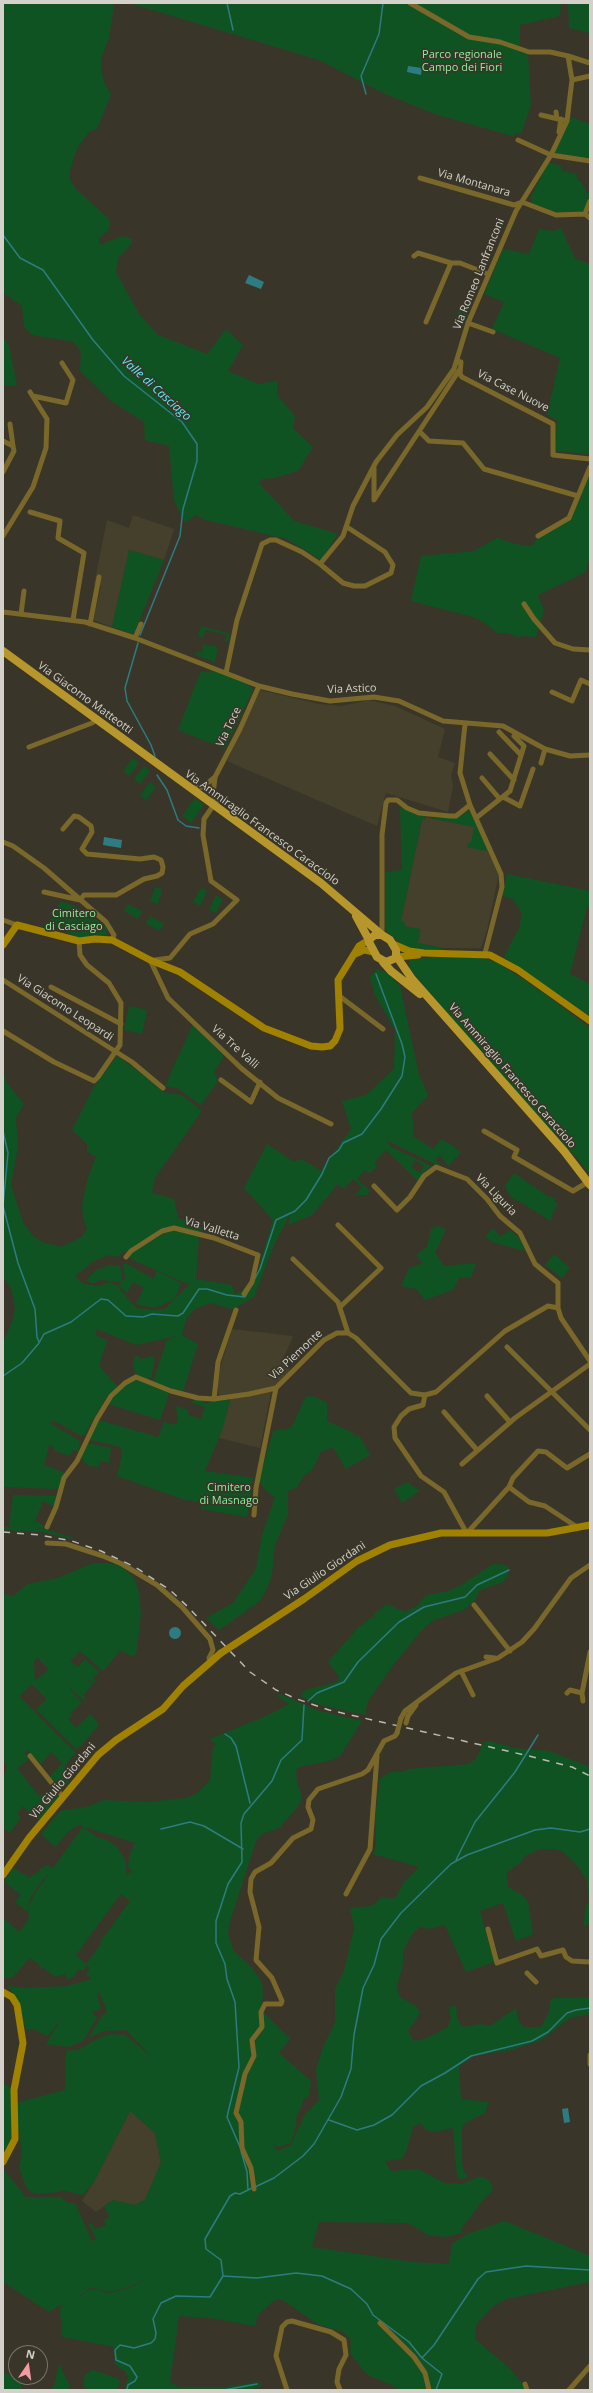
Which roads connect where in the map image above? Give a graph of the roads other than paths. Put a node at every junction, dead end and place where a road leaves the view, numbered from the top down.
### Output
1 (410, 3) edge
2 (568, 56) junction
3 (590, 63) edge
4 (590, 76) edge
5 (572, 80) junction
6 (541, 115) dead end
7 (559, 115) junction
8 (567, 121) junction
9 (559, 132) dead end
10 (518, 140) dead end
11 (551, 155) junction
12 (590, 161) edge
13 (420, 178) dead end
14 (590, 201) edge
15 (522, 202) junction
16 (585, 214) junction
17 (590, 218) edge
18 (414, 256) dead end
19 (451, 263) junction
20 (488, 274) junction
21 (426, 322) dead end
22 (468, 323) junction
23 (493, 332) dead end
24 (458, 361) junction
25 (62, 364) dead end
26 (460, 369) junction
27 (10, 424) dead end
28 (420, 432) junction
29 (3, 441) edge
30 (13, 446) junction
31 (590, 459) edge
32 (5, 463) edge
33 (374, 466) junction
34 (590, 467) edge
35 (3, 472) edge
36 (578, 496) junction
37 (30, 512) dead end
38 (347, 527) junction
39 (3, 536) edge
40 (538, 536) dead end
41 (320, 564) junction
42 (99, 577) dead end
43 (24, 591) dead end
44 (524, 604) dead end
45 (3, 612) edge
46 (21, 614) junction
47 (73, 620) junction
48 (90, 624) junction
49 (141, 624) dead end
50 (135, 638) junction
51 (590, 650) edge
52 (3, 651) edge
53 (226, 673) junction
54 (590, 684) edge
55 (259, 686) junction
56 (552, 692) dead end
57 (97, 719) junction
58 (465, 724) junction
59 (499, 732) dead end
60 (514, 736) dead end
61 (29, 747) dead end
62 (545, 749) junction
63 (490, 754) dead end
64 (521, 755) junction
65 (590, 755) edge
66 (154, 763) joint
67 (541, 763) dead end
68 (533, 769) dead end
69 (215, 777) junction
70 (482, 778) dead end
71 (514, 780) junction
72 (206, 786) junction
73 (188, 788) junction
74 (213, 790) junction
75 (203, 798) junction
76 (501, 798) junction
77 (470, 805) junction
78 (213, 806) junction
79 (222, 812) junction
80 (476, 818) junction
81 (63, 829) dead end
82 (3, 842) edge
83 (44, 892) dead end
84 (80, 900) junction
85 (355, 913) junction
86 (3, 920) edge
87 (17, 925) junction
88 (382, 935) junction
89 (112, 940) junction
90 (79, 941) junction
91 (366, 941) junction
92 (393, 944) junction
93 (3, 945) edge
94 (374, 952) junction
95 (485, 953) junction
96 (355, 954) junction
97 (424, 954) junction
98 (401, 957) junction
99 (150, 960) junction
100 (383, 962) junction
101 (3, 980) edge
102 (50, 987) dead end
103 (338, 995) junction
104 (431, 1001) junction
105 (590, 1021) edge
106 (121, 1024) junction
107 (383, 1029) dead end
108 (3, 1031) edge
109 (116, 1053) junction
110 (221, 1080) dead end
111 (260, 1082) junction
112 (163, 1088) dead end
113 (331, 1124) dead end
114 (484, 1131) dead end
115 (589, 1183) edge
116 (374, 1186) dead end
117 (338, 1225) dead end
118 (126, 1257) dead end
119 (293, 1259) dead end
120 (244, 1294) dead end
121 (340, 1307) junction
122 (558, 1308) junction
123 (236, 1310) dead end
124 (348, 1333) junction
125 (507, 1347) dead end
126 (590, 1363) edge
127 (276, 1388) junction
128 (551, 1392) junction
129 (425, 1395) junction
130 (487, 1396) dead end
131 (214, 1399) junction
132 (444, 1412) dead end
133 (510, 1422) junction
134 (590, 1430) edge
135 (478, 1450) junction
136 (590, 1454) edge
137 (462, 1464) dead end
138 (509, 1487) junction
139 (254, 1515) dead end
140 (590, 1525) edge
141 (47, 1527) dead end
142 (577, 1527) junction
143 (467, 1532) junction
144 (47, 1543) dead end
145 (590, 1565) edge
146 (474, 1605) dead end
147 (510, 1651) junction
148 (590, 1652) edge
149 (486, 1657) dead end
150 (498, 1658) junction
151 (208, 1665) junction
152 (461, 1671) junction
153 (567, 1693) dead end
154 (582, 1694) junction
155 (473, 1695) dead end
156 (582, 1701) dead end
157 (377, 1755) junction
158 (30, 1756) dead end
159 (63, 1797) junction
160 (3, 1875) edge
161 (346, 1894) dead end
162 (488, 1929) dead end
163 (590, 1962) edge
164 (527, 1973) dead end
165 (536, 1982) dead end
166 (3, 1992) edge
167 (590, 2055) edge
168 (590, 2064) edge
169 (3, 2162) edge
170 (254, 2189) dead end
171 (380, 2323) dead end
172 (590, 2366) edge
173 (525, 2384) dead end
174 (287, 2390) edge
175 (340, 2390) edge
176 (429, 2390) edge
177 (527, 2390) edge
178 (569, 2390) edge

1 - 2 street
2 - 3 street
2 - 5 street, Via Romeo Lanfranconi
4 - 5 street
5 - 8 street, Via Romeo Lanfranconi
6 - 7 street
7 - 8 street
7 - 9 street
8 - 11 street, Via Romeo Lanfranconi
10 - 11 street
11 - 12 street
11 - 15 street, Via Romeo Lanfranconi
13 - 15 street, Via Montanara
14 - 16 street
15 - 16 street
15 - 20 street, Via Romeo Lanfranconi
16 - 17 street
18 - 19 street
19 - 20 street
19 - 21 street
20 - 22 street, Via Romeo Lanfranconi
22 - 23 street
22 - 24 street, Via Romeo Lanfranconi
24 - 26 street, Via Case Nuove
24 - 33 street, Via Romeo Lanfranconi
25 - 39 street
26 - 28 street
26 - 31 street, Via Case Nuove
27 - 30 street
28 - 33 street
28 - 36 street
29 - 30 street
30 - 32 street
32 - 35 street
33 - 38 street, Via Romeo Lanfranconi
34 - 36 street
36 - 40 street
37 - 47 street
38 - 41 street, Via Romeo Lanfranconi
38 - 41 street
41 - 53 street
42 - 48 street
43 - 46 street
44 - 51 street
45 - 46 street, Via Astico
46 - 47 street, Via Astico
47 - 48 street, Via Astico
48 - 50 street, Via Astico
49 - 50 street
50 - 53 street, Via Astico
52 - 57 main road, Via Giacomo Matteotti
53 - 55 street, Via Astico
54 - 56 street
55 - 58 street, Via Astico
55 - 69 street, Via Toce
57 - 61 street
57 - 66 main road, Via Giacomo Matteotti
58 - 62 street, Via Astico
58 - 77 street
59 - 64 street
60 - 64 street
62 - 65 street, Via Astico
62 - 67 street
63 - 71 street
64 - 71 street
66 - 73 main road, Via Ammiraglio Francesco Caracciolo
68 - 76 street
69 - 72 street, Via Toce
69 - 74 street, Via Toce
70 - 76 street
71 - 76 street
72 - 73 street
72 - 75 street
73 - 75 main road, Via Ammiraglio Francesco Caracciolo
74 - 75 street
74 - 79 street, Via Toce
75 - 78 main road, Via Ammiraglio Francesco Caracciolo
76 - 80 street
77 - 80 street
77 - 88 street
78 - 79 main road, Via Ammiraglio Francesco Caracciolo
78 - 99 street
79 - 85 main road, Via Ammiraglio Francesco Caracciolo
80 - 95 street
81 - 84 street
82 - 84 street
83 - 84 street
84 - 89 street
85 - 88 main road, Via Ammiraglio Francesco Caracciolo
85 - 91 main road, Via Ammiraglio Francesco Caracciolo
86 - 87 street
87 - 90 street
87 - 93 street
88 - 91 main road
88 - 92 main road, Via Ammiraglio Francesco Caracciolo
89 - 90 street
89 - 99 street
90 - 106 street
91 - 94 main road, Via Ammiraglio Francesco Caracciolo
91 - 96 street
92 - 97 street
92 - 98 main road, Via Ammiraglio Francesco Caracciolo
94 - 96 street
94 - 100 main road, Via Ammiraglio Francesco Caracciolo
95 - 97 street
95 - 105 street
96 - 103 street
97 - 98 street
98 - 100 main road
98 - 104 main road, Via Ammiraglio Francesco Caracciolo
99 - 103 street
99 - 111 street, Via Tre Valli
100 - 104 main road, Via Ammiraglio Francesco Caracciolo
101 - 109 street, Via Giacomo Leopardi
102 - 106 street
103 - 107 street
104 - 115 main road, Via Ammiraglio Francesco Caracciolo
106 - 109 street
108 - 109 street
109 - 112 street, Via Giacomo Leopardi
110 - 111 street
111 - 113 street, Via Tre Valli
114 - 115 street
116 - 122 street, Via Liguria
117 - 121 street
118 - 120 street, Via Valletta
119 - 121 street
121 - 124 street
122 - 126 street
122 - 129 street
123 - 131 street
124 - 127 street, Via Piemonte
124 - 129 street
125 - 128 street
126 - 128 street
127 - 131 street, Via Piemonte
127 - 139 street
128 - 133 street
128 - 134 street
129 - 143 street
130 - 133 street
131 - 141 street, Via Piemonte
132 - 135 street
133 - 135 street
135 - 137 street
136 - 138 street
138 - 142 street
138 - 143 street
140 - 142 street, Via Giulio Giordani
142 - 143 street, Via Giulio Giordani
143 - 151 street, Via Giulio Giordani, bridge
144 - 151 street
145 - 147 street
146 - 147 street
147 - 150 street
148 - 154 street
149 - 150 street
150 - 152 street
151 - 159 street, Via Giulio Giordani
152 - 155 street
152 - 157 street, bridge
153 - 154 street
154 - 156 street
157 - 161 street
157 - 170 street
158 - 159 street
159 - 160 street, Via Giulio Giordani
162 - 163 street
164 - 165 street
166 - 169 street
167 - 168 street
171 - 176 street
172 - 178 street
173 - 177 street
174 - 175 street

